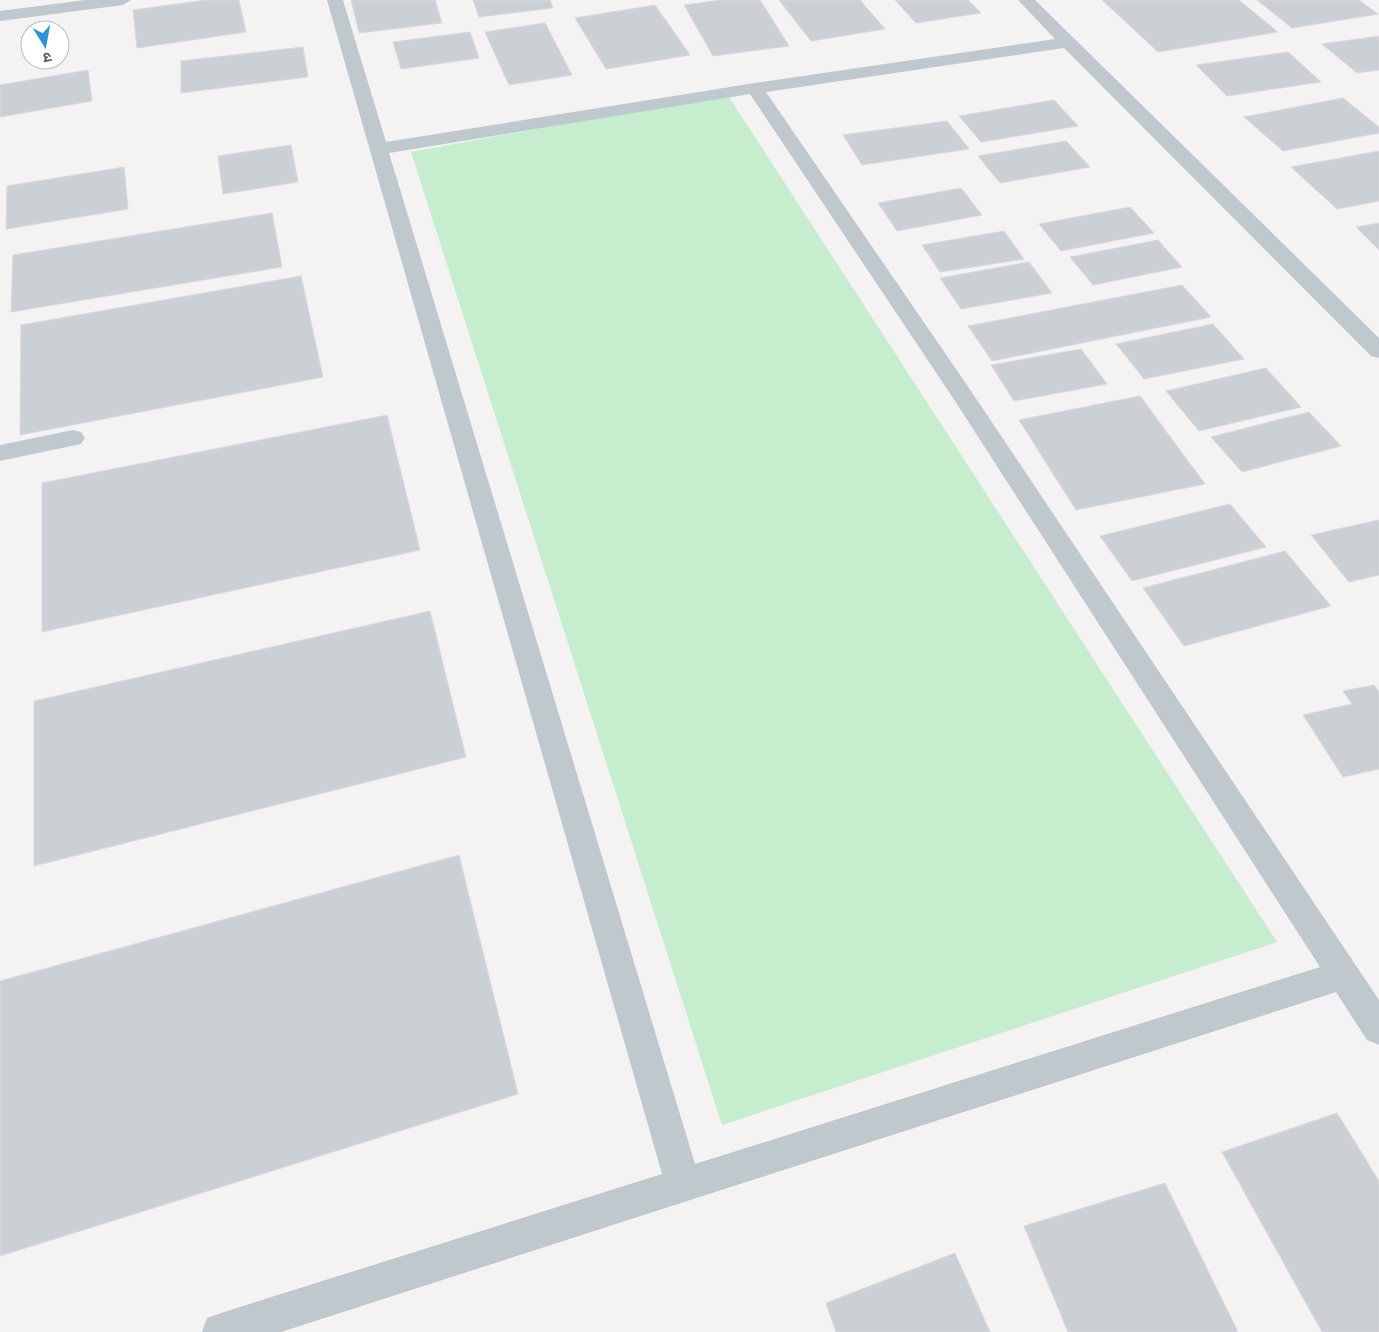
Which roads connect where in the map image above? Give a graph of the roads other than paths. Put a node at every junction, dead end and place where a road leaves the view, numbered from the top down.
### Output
1 (123, 0) edge
2 (335, 0) edge
3 (1026, 0) edge
4 (0, 16) edge
5 (1067, 42) junction
6 (755, 88) junction
7 (378, 149) junction
8 (1379, 351) edge
9 (73, 438) dead end
10 (0, 452) edge
11 (1342, 975) junction
12 (1379, 1029) edge
13 (683, 1185) junction
14 (221, 1332) edge

1 - 4 lane
2 - 7 lane
3 - 5 lane
5 - 6 lane
5 - 8 lane
6 - 7 lane
6 - 11 lane
7 - 13 lane
9 - 10 lane
11 - 12 lane
11 - 13 lane
13 - 14 lane

